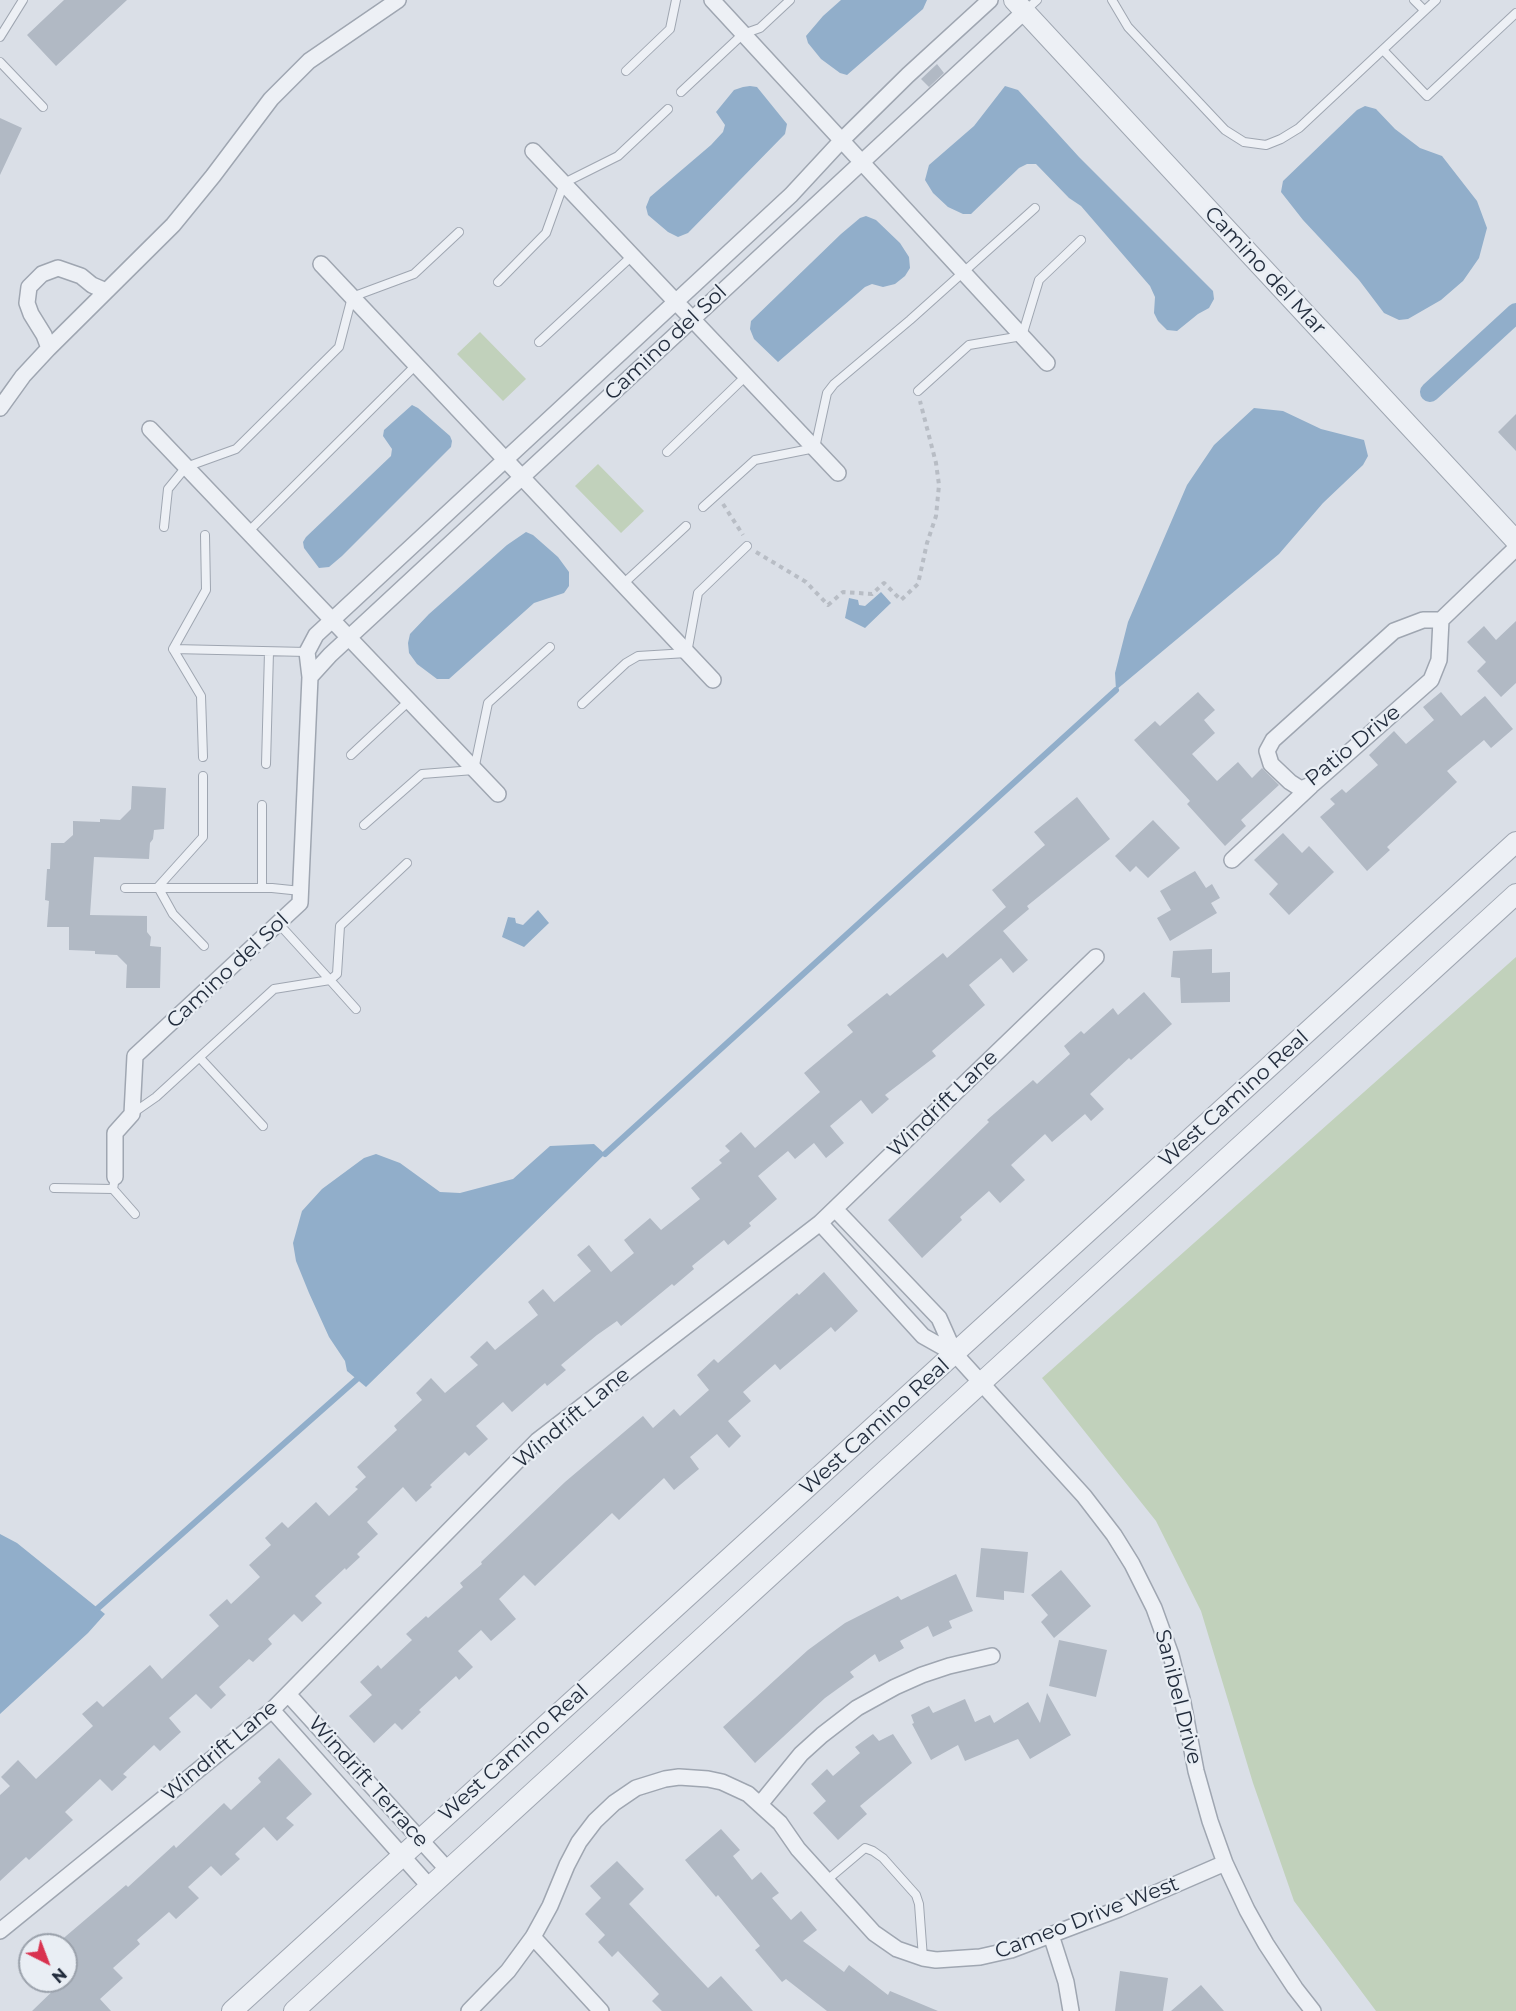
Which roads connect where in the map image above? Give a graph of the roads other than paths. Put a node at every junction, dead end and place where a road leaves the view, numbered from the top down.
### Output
1 (23, 0) edge
2 (398, 0) edge
3 (676, 0) edge
4 (712, 0) edge
5 (790, 0) edge
6 (990, 0) edge
7 (1112, 0) edge
8 (1414, 0) edge
9 (1436, 0) edge
10 (1025, 4) edge
11 (1424, 10) junction
12 (1516, 13) edge
13 (743, 33) junction
14 (0, 37) edge
15 (1383, 50) junction
16 (0, 62) edge
17 (626, 70) dead end
18 (681, 93) dead end
19 (43, 106) dead end
20 (668, 109) dead end
21 (842, 140) junction
22 (533, 150) dead end
23 (862, 162) junction
24 (564, 183) junction
25 (1035, 207) dead end
26 (459, 232) dead end
27 (1081, 240) dead end
28 (633, 256) junction
29 (321, 264) dead end
30 (964, 273) junction
31 (498, 282) dead end
32 (106, 291) junction
33 (352, 297) junction
34 (676, 301) junction
35 (692, 318) junction
36 (1022, 336) junction
37 (538, 342) dead end
38 (49, 348) junction
39 (1047, 363) dead end
40 (416, 365) junction
41 (746, 376) junction
42 (918, 391) road end
43 (0, 408) edge
44 (150, 429) dead end
45 (815, 448) junction
46 (667, 452) dead end
47 (505, 460) junction
48 (186, 467) junction
49 (838, 473) dead end
50 (521, 477) junction
51 (703, 507) dead end
52 (686, 526) dead end
53 (164, 527) dead end
54 (248, 532) junction
55 (205, 535) dead end
56 (1516, 542) edge
57 (747, 546) road end
58 (1516, 548) edge
59 (623, 584) junction
60 (332, 620) junction
61 (1441, 620) junction
62 (349, 638) junction
63 (550, 646) dead end
64 (174, 649) junction
65 (269, 652) junction
66 (307, 652) junction
67 (687, 652) junction
68 (310, 677) junction
69 (713, 681) dead end
70 (409, 701) junction
71 (582, 704) dead end
72 (351, 755) dead end
73 (203, 757) dead end
74 (266, 764) dead end
75 (474, 770) junction
76 (203, 776) dead end
77 (1313, 784) junction
78 (498, 794) dead end
79 (262, 805) dead end
80 (364, 825) dead end
81 (1516, 842) edge
82 (1232, 860) dead end
83 (407, 863) dead end
84 (158, 887) junction
85 (125, 888) dead end
86 (261, 888) junction
87 (301, 891) junction
88 (1516, 894) edge
89 (278, 923) junction
90 (204, 946) dead end
91 (1096, 957) dead end
92 (330, 980) junction
93 (356, 1008) dead end
94 (200, 1058) junction
95 (132, 1114) junction
96 (263, 1126) dead end
97 (114, 1183) junction
98 (54, 1188) dead end
99 (835, 1209) junction
100 (135, 1214) dead end
101 (820, 1223) junction
102 (955, 1354) junction
103 (981, 1382) junction
104 (992, 1656) dead end
105 (288, 1694) junction
106 (272, 1710) junction
107 (761, 1803) junction
108 (420, 1839) junction
109 (402, 1856) junction
110 (1226, 1863) junction
111 (447, 1869) junction
112 (826, 1881) junction
113 (429, 1886) junction
114 (0, 1931) edge
115 (1051, 1935) junction
116 (533, 1937) junction
117 (922, 1958) junction
118 (232, 2011) edge
119 (294, 2011) edge
120 (469, 2011) edge
121 (601, 2011) edge
122 (1071, 2011) edge
123 (1313, 2011) edge

1 - 14 lane
2 - 32 street
3 - 17 lane
4 - 13 street
5 - 13 lane
6 - 21 street, Camino del Sol
7 - 15 lane
8 - 11 lane
9 - 11 lane
10 - 23 street, Camino del Sol
10 - 56 street, Camino del Mar
11 - 15 lane
12 - 15 lane
13 - 18 lane
13 - 21 street
16 - 19 lane
20 - 24 lane
21 - 23 street
21 - 34 street, Camino del Sol
22 - 24 street
23 - 30 street
23 - 35 street, Camino del Sol
24 - 28 street
24 - 31 lane
25 - 30 lane
26 - 33 lane
27 - 36 lane
28 - 34 street
28 - 37 lane
29 - 33 street
30 - 36 street
30 - 45 lane
32 - 38 street
32 - 38 street
33 - 40 street
33 - 48 lane
34 - 35 street
34 - 47 street, Camino del Sol
35 - 41 street
35 - 50 street, Camino del Sol
36 - 39 street
36 - 42 lane
38 - 43 street
40 - 47 street
40 - 54 lane
41 - 45 street
41 - 46 lane
44 - 48 street
45 - 49 street
45 - 51 lane
47 - 50 street
47 - 60 street, Camino del Sol
48 - 53 lane
48 - 54 street
50 - 59 street
50 - 62 street, Camino del Sol
52 - 59 lane
54 - 60 street
55 - 64 lane
57 - 67 lane
58 - 61 street
59 - 67 street
60 - 62 street
60 - 66 street, Camino del Sol
61 - 77 street, Patio Drive
61 - 77 street, Patio Drive
62 - 68 street, Camino del Sol
62 - 70 street
63 - 75 lane
64 - 65 lane
64 - 73 lane
65 - 66 lane
65 - 74 lane
66 - 68 street, Camino del Sol
67 - 69 street
67 - 71 lane
68 - 87 street, Camino del Sol
70 - 72 lane
70 - 75 street
75 - 78 street
75 - 80 lane
76 - 84 lane
77 - 82 street
79 - 86 lane
81 - 102 street, West Camino Real
83 - 92 lane
84 - 85 lane
84 - 86 lane
84 - 90 lane
86 - 87 lane
87 - 89 street, Camino del Sol
88 - 103 street, West Camino Real
89 - 92 lane
89 - 95 street, Camino del Sol
91 - 99 street, Windrift Lane
92 - 93 lane
92 - 94 lane
94 - 95 lane
94 - 96 lane
95 - 97 street
97 - 98 lane
97 - 100 lane
99 - 101 street, Windrift Lane
99 - 102 street, Sanibel Drive
101 - 102 street, Sanibel Drive
101 - 105 street, Windrift Lane
102 - 103 street, Sanibel Drive
102 - 108 street, West Camino Real
103 - 110 street, Sanibel Drive
103 - 111 street, West Camino Real
104 - 107 street
105 - 106 street, Windrift Lane
105 - 108 street, Windrift Terrace
106 - 109 street, Windrift Terrace
106 - 114 street, Windrift Lane
107 - 112 street, Cameo Drive West
107 - 116 street, Cameo Drive West
108 - 109 street, West Camino Real
108 - 111 street, Windrift Terrace
109 - 113 street, Windrift Terrace
109 - 118 street, West Camino Real
110 - 115 street, Cameo Drive West
110 - 123 street, Sanibel Drive
111 - 113 street, West Camino Real
112 - 117 street, Cameo Drive West
112 - 117 lane
113 - 119 street, West Camino Real
115 - 117 street, Cameo Drive West
115 - 122 street
116 - 120 street, Cameo Drive West
116 - 121 street

